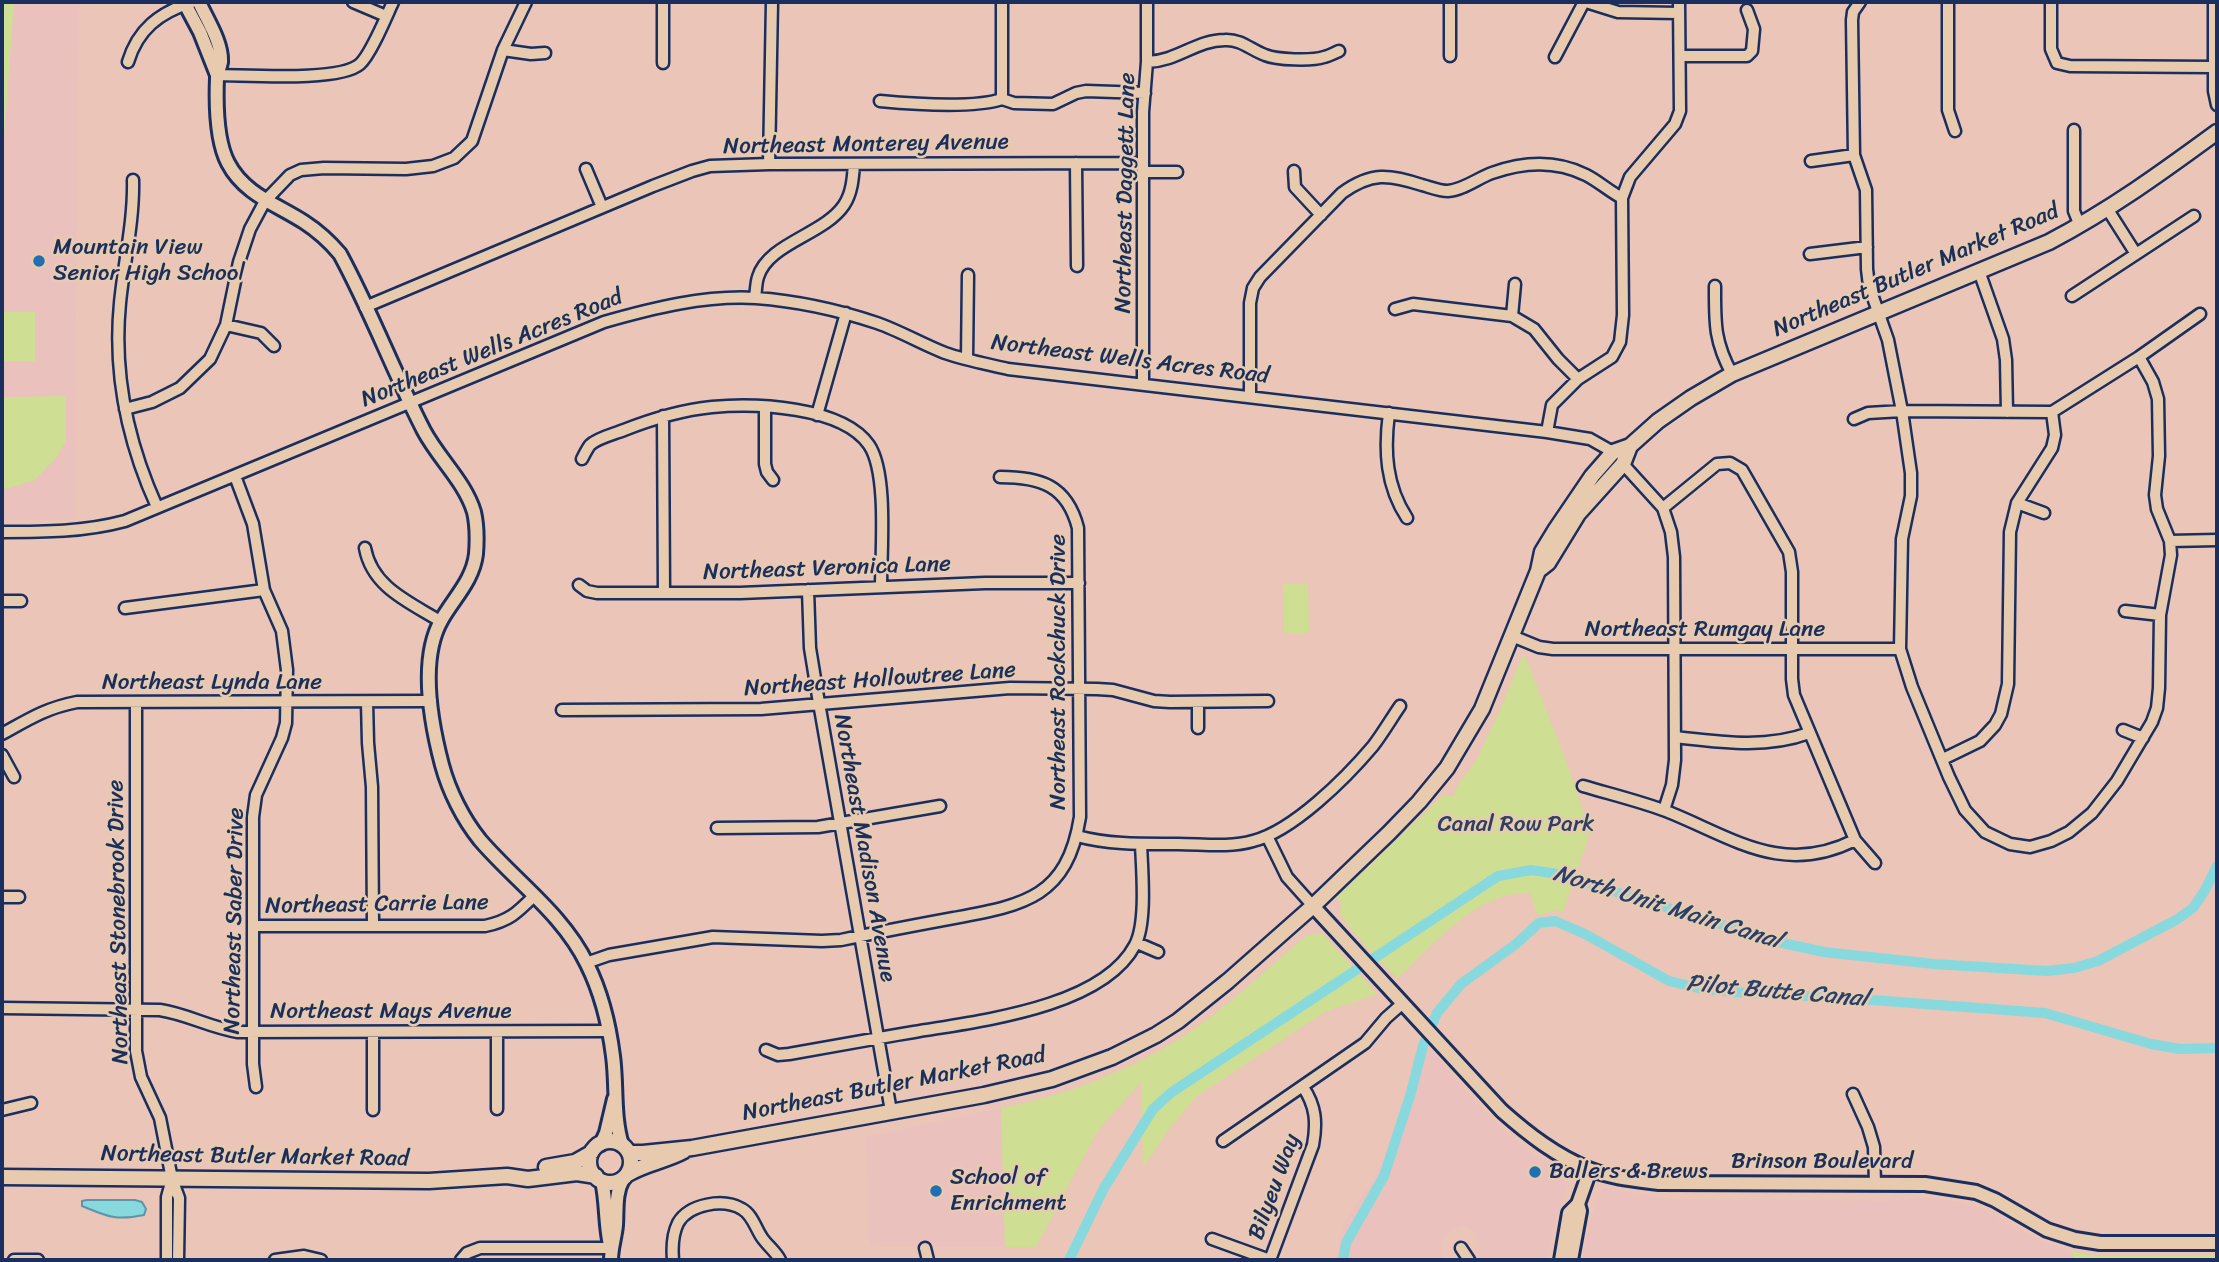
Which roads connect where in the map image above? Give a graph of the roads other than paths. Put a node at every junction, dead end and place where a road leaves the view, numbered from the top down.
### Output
1 (190, 2) edge
2 (353, 2) edge
3 (393, 2) edge
4 (526, 2) edge
5 (663, 2) edge
6 (772, 2) edge
7 (1002, 2) edge
8 (1147, 2) edge
9 (1450, 2) edge
10 (1585, 2) edge
11 (1860, 2) edge
12 (1948, 2) edge
13 (2051, 2) edge
14 (2214, 2) edge
15 (1679, 7) edge
16 (1747, 10) dead end
17 (386, 16) junction
18 (503, 50) junction
19 (1339, 51) dead end
20 (545, 53) dead end
21 (1450, 56) dead end
22 (1679, 56) junction
23 (1555, 57) dead end
24 (128, 62) dead end
25 (663, 62) dead end
26 (1147, 62) junction
27 (2214, 67) junction
28 (217, 75) junction
29 (1145, 93) junction
30 (1002, 99) junction
31 (880, 101) dead end
32 (2217, 105) edge
33 (2074, 130) dead end
34 (1955, 131) dead end
35 (2217, 132) edge
36 (1854, 155) junction
37 (1811, 161) dead end
38 (1076, 163) junction
39 (769, 164) junction
40 (854, 164) junction
41 (1143, 167) junction
42 (586, 169) dead end
43 (1294, 171) dead end
44 (1177, 172) dead end
45 (133, 180) dead end
46 (1622, 198) junction
47 (265, 201) junction
48 (602, 207) junction
49 (2108, 210) junction
50 (1321, 215) junction
51 (2194, 216) dead end
52 (2080, 226) junction
53 (1867, 247) junction
54 (1810, 254) dead end
55 (2136, 254) junction
56 (1077, 266) dead end
57 (1979, 271) junction
58 (968, 275) dead end
59 (1515, 284) dead end
60 (1715, 286) dead end
61 (2072, 296) dead end
62 (755, 298) junction
63 (365, 307) junction
64 (1395, 309) dead end
65 (1879, 312) junction
66 (846, 313) junction
67 (2200, 314) dead end
68 (1512, 316) junction
69 (226, 325) junction
70 (274, 346) dead end
71 (2138, 357) junction
72 (967, 359) junction
73 (1732, 374) junction
74 (1578, 379) junction
75 (1143, 384) junction
76 (1250, 396) junction
77 (410, 404) junction
78 (765, 407) junction
79 (125, 409) junction
80 (1902, 411) junction
81 (2007, 412) junction
82 (2052, 412) junction
83 (1389, 414) junction
84 (817, 415) junction
85 (663, 416) junction
86 (1854, 419) dead end
87 (1546, 432) junction
88 (1630, 446) junction
89 (1613, 452) junction
90 (582, 459) dead end
91 (1623, 464) junction
92 (235, 476) junction
93 (1000, 477) dead end
94 (773, 480) dead end
95 (2017, 503) junction
96 (157, 507) junction
97 (1663, 508) junction
98 (2044, 513) dead end
99 (1407, 518) dead end
100 (2, 532) edge
101 (2217, 540) edge
102 (2170, 541) junction
103 (365, 548) dead end
104 (1543, 567) junction
105 (1079, 583) junction
106 (579, 585) dead end
107 (881, 587) junction
108 (264, 590) junction
109 (808, 590) junction
110 (664, 593) junction
111 (2, 601) edge
112 (21, 601) dead end
113 (125, 608) dead end
114 (2125, 611) dead end
115 (2160, 615) junction
116 (440, 621) junction
117 (1512, 636) junction
118 (1674, 649) junction
119 (1792, 649) junction
120 (1900, 649) junction
121 (1080, 688) junction
122 (431, 701) junction
123 (1268, 701) dead end
124 (136, 702) junction
125 (288, 702) junction
126 (368, 702) junction
127 (1198, 702) junction
128 (819, 703) junction
129 (1400, 706) dead end
130 (562, 710) dead end
131 (1198, 728) dead end
132 (2123, 730) dead end
133 (1809, 733) junction
134 (2, 734) edge
135 (1675, 737) junction
136 (2143, 738) junction
137 (2, 755) edge
138 (1943, 759) junction
139 (14, 777) dead end
140 (1583, 786) dead end
141 (940, 806) dead end
142 (1664, 810) junction
143 (841, 824) junction
144 (717, 828) dead end
145 (1077, 836) junction
146 (1267, 836) junction
147 (1855, 841) junction
148 (1141, 845) junction
149 (1875, 863) dead end
150 (534, 896) junction
151 (2, 897) edge
152 (19, 897) dead end
153 (1313, 906) junction
154 (373, 925) junction
155 (253, 926) junction
156 (860, 936) junction
157 (1137, 943) junction
158 (1158, 952) dead end
159 (586, 963) junction
160 (2, 1008) edge
161 (1407, 1008) junction
162 (136, 1009) junction
163 (373, 1031) junction
164 (497, 1031) junction
165 (609, 1031) junction
166 (253, 1032) junction
167 (878, 1038) junction
168 (766, 1050) dead end
169 (256, 1087) dead end
170 (1303, 1087) junction
171 (1853, 1094) dead end
172 (614, 1099) junction
173 (31, 1103) dead end
174 (498, 1108) dead end
175 (2, 1110) edge
176 (373, 1110) dead end
177 (891, 1111) junction
178 (1223, 1141) dead end
179 (692, 1147) junction
180 (596, 1148) junction
181 (626, 1149) junction
182 (1590, 1170) junction
183 (507, 1176) junction
184 (625, 1176) junction
185 (2, 1177) edge
186 (172, 1179) junction
187 (599, 1179) junction
188 (1875, 1184) junction
189 (1578, 1204) junction
190 (1212, 1239) dead end
191 (2217, 1243) edge
192 (925, 1248) dead end
193 (1461, 1248) dead end
194 (611, 1254) edge
195 (14, 1260) edge
196 (38, 1260) edge
197 (167, 1260) edge
198 (178, 1260) edge
199 (275, 1260) edge
200 (321, 1260) edge
201 (461, 1260) edge
202 (673, 1260) edge
203 (780, 1260) edge
204 (928, 1260) edge
205 (1270, 1260) edge
206 (1468, 1260) edge
207 (1561, 1260) edge
208 (1571, 1260) edge

1 - 24 street
1 - 28 street
2 - 17 street
3 - 17 street
4 - 18 street
5 - 25 street
6 - 39 street
7 - 30 street
8 - 26 street, Northeast Daggett Lane
9 - 21 street
10 - 15 street
10 - 23 street
11 - 36 street
12 - 34 street
13 - 27 street
14 - 27 street
15 - 22 street
16 - 22 street
17 - 28 street
18 - 20 street
18 - 47 street
19 - 26 street
22 - 46 street
26 - 29 street, Northeast Daggett Lane
27 - 32 street
28 - 47 street
29 - 30 street
29 - 41 street, Northeast Daggett Lane
30 - 31 street
33 - 52 street
35 - 49 main road, Northeast Butler Market Road
36 - 37 street
36 - 53 street
38 - 40 street, Northeast Monterey Avenue
38 - 41 street, Northeast Monterey Avenue
38 - 56 street
39 - 40 street, Northeast Monterey Avenue
39 - 48 street, Northeast Monterey Avenue
40 - 62 street
41 - 44 street, Northeast Monterey Avenue
41 - 75 street, Northeast Daggett Lane
42 - 48 street
43 - 50 street
45 - 79 street
46 - 50 street
46 - 74 street
47 - 63 street
47 - 69 street
48 - 63 street, Northeast Monterey Avenue
49 - 52 main road, Northeast Butler Market Road
49 - 55 street
50 - 76 street
51 - 55 street
52 - 57 main road, Northeast Butler Market Road
53 - 54 street
53 - 65 street
55 - 61 street
57 - 65 main road, Northeast Butler Market Road
57 - 81 street
58 - 72 street
59 - 68 street
60 - 73 street
62 - 66 street, Northeast Wells Acres Road
62 - 77 street, Northeast Wells Acres Road
63 - 77 street
64 - 68 street
65 - 73 main road, Northeast Butler Market Road
65 - 80 street
66 - 72 street, Northeast Wells Acres Road
66 - 84 street
67 - 71 street
68 - 74 street
69 - 70 street
69 - 79 street
71 - 82 street
71 - 102 street
72 - 75 street, Northeast Wells Acres Road
73 - 88 main road, Northeast Butler Market Road
74 - 87 street
75 - 76 street, Northeast Wells Acres Road
76 - 83 street, Northeast Wells Acres Road
77 - 92 street, Northeast Wells Acres Road
77 - 116 street
78 - 84 street
78 - 85 street
78 - 94 street
79 - 96 street
80 - 81 street
80 - 86 street
80 - 120 street
81 - 82 street
82 - 95 street
83 - 87 street, Northeast Wells Acres Road
83 - 99 street
84 - 107 street
85 - 90 street
85 - 110 street
87 - 89 street, Northeast Wells Acres Road
88 - 89 main road, Northeast Butler Market Road
88 - 91 main road, Northeast Butler Market Road
89 - 91 street, Northeast Wells Acres Road
89 - 104 main road, Northeast Butler Market Road
91 - 97 street
91 - 104 main road, Northeast Butler Market Road
92 - 96 street, Northeast Wells Acres Road
92 - 108 street, Northeast Saber Drive
93 - 105 street, Northeast Rockchuck Drive
95 - 98 street
95 - 138 street
96 - 100 street, Northeast Wells Acres Road
97 - 118 street
97 - 119 street
101 - 102 street
102 - 115 street
103 - 116 street
104 - 117 main road, Northeast Butler Market Road
105 - 107 street, Northeast Veronica Lane
105 - 121 street, Northeast Rockchuck Drive
106 - 110 street, Northeast Veronica Lane
107 - 109 street, Northeast Veronica Lane
108 - 113 street
108 - 125 street, Northeast Saber Drive
109 - 110 street, Northeast Veronica Lane
109 - 128 street, Northeast Madison Avenue
111 - 112 street
114 - 115 street
115 - 136 street
116 - 122 street
117 - 118 street, Northeast Rumgay Lane
117 - 153 main road, Northeast Butler Market Road
118 - 119 street, Northeast Rumgay Lane
118 - 135 street
119 - 120 street, Northeast Rumgay Lane
119 - 133 street
120 - 138 street
121 - 127 street, Northeast Hollowtree Lane
121 - 128 street, Northeast Hollowtree Lane
121 - 145 street, Northeast Rockchuck Drive
122 - 126 street, Northeast Lynda Lane
122 - 150 street
123 - 127 street, Northeast Hollowtree Lane
124 - 125 street, Northeast Lynda Lane
124 - 134 street, Northeast Lynda Lane
124 - 162 street, Northeast Stonebrook Drive
125 - 126 street, Northeast Lynda Lane
125 - 155 street, Northeast Saber Drive
126 - 154 street
127 - 131 street
128 - 130 street, Northeast Hollowtree Lane
128 - 143 street, Northeast Madison Avenue
129 - 146 street
132 - 136 street
133 - 135 street
133 - 147 street
135 - 142 street
136 - 138 street
137 - 139 street
140 - 142 street
141 - 143 street
142 - 147 street
143 - 144 street
143 - 156 street, Northeast Madison Avenue
145 - 148 street
145 - 156 street, Northeast Rockchuck Drive
146 - 148 street
146 - 153 street
147 - 149 street
148 - 157 street
150 - 154 street, Northeast Carrie Lane
150 - 159 street
151 - 152 street
153 - 161 street, Brinson Boulevard
153 - 177 main road, Northeast Butler Market Road
154 - 155 street, Northeast Carrie Lane
155 - 166 street, Northeast Saber Drive
156 - 159 street, Northeast Rockchuck Drive
156 - 167 street, Northeast Madison Avenue
157 - 158 street
157 - 167 street
159 - 165 street
160 - 162 street, Northeast Mays Avenue
161 - 170 street
161 - 182 street, Brinson Boulevard
162 - 166 street, Northeast Mays Avenue
162 - 186 street, Northeast Stonebrook Drive
163 - 164 street, Northeast Mays Avenue
163 - 166 street, Northeast Mays Avenue
163 - 176 street
164 - 165 street, Northeast Mays Avenue
164 - 174 street
165 - 172 street
166 - 169 street, Northeast Saber Drive
167 - 168 street
167 - 177 street, Northeast Madison Avenue
170 - 178 street
170 - 205 street, Bilyeu Way
171 - 188 street
172 - 180 street
172 - 181 street
173 - 175 street
177 - 179 main road, Northeast Butler Market Road
179 - 181 main road, Northeast Butler Market Road
179 - 184 main road, Northeast Butler Market Road
180 - 181 main road
180 - 183 main road, Northeast Butler Market Road
180 - 187 main road
181 - 184 main road
182 - 188 street, Brinson Boulevard
182 - 189 street
183 - 186 main road, Northeast Butler Market Road
183 - 187 main road, Northeast Butler Market Road
184 - 187 main road
184 - 194 street
185 - 186 main road, Northeast Butler Market Road
186 - 197 street, Northeast Stonebrook Drive
186 - 198 street, Northeast Stonebrook Drive
187 - 194 street
188 - 191 street, Brinson Boulevard
189 - 207 street
189 - 208 street
190 - 205 street
192 - 204 street
193 - 206 street
194 - 201 street
195 - 196 street
199 - 200 street
202 - 203 street

